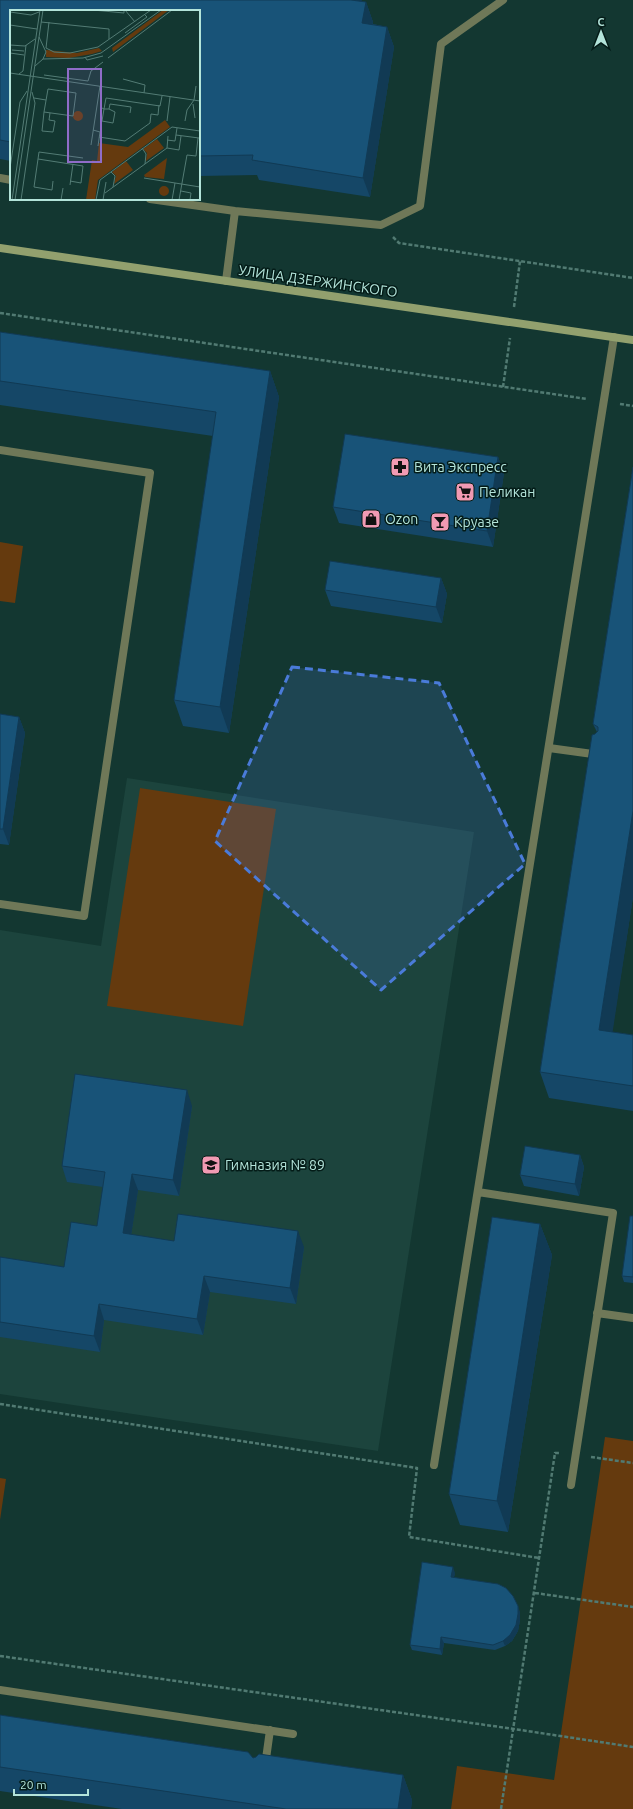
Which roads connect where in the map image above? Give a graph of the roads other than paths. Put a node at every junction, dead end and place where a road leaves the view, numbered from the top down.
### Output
1 (503, 0) edge
2 (0, 178) edge
3 (10, 180) edge
4 (157, 200) edge
5 (235, 211) junction
6 (0, 248) edge
7 (226, 280) junction
8 (614, 337) junction
9 (633, 340) edge
10 (0, 450) edge
11 (549, 748) junction
12 (602, 755) edge
13 (0, 904) edge
14 (478, 1192) junction
15 (597, 1313) junction
16 (633, 1318) edge
17 (434, 1465) dead end
18 (571, 1485) dead end
19 (0, 1690) edge
20 (270, 1730) junction
21 (293, 1734) dead end
22 (264, 1772) edge

1 - 5 lane
2 - 3 lane
4 - 5 lane
5 - 7 lane
6 - 7 main road, УЛИЦА ДЗЕРЖИНСКОГО
7 - 8 main road, УЛИЦА ДЗЕРЖИНСКОГО
8 - 9 main road, УЛИЦА ДЗЕРЖИНСКОГО
8 - 11 lane
10 - 13 lane
11 - 12 lane
11 - 14 lane
14 - 15 lane
14 - 17 lane
15 - 16 lane
15 - 18 lane
19 - 20 lane
20 - 21 lane
20 - 22 lane

